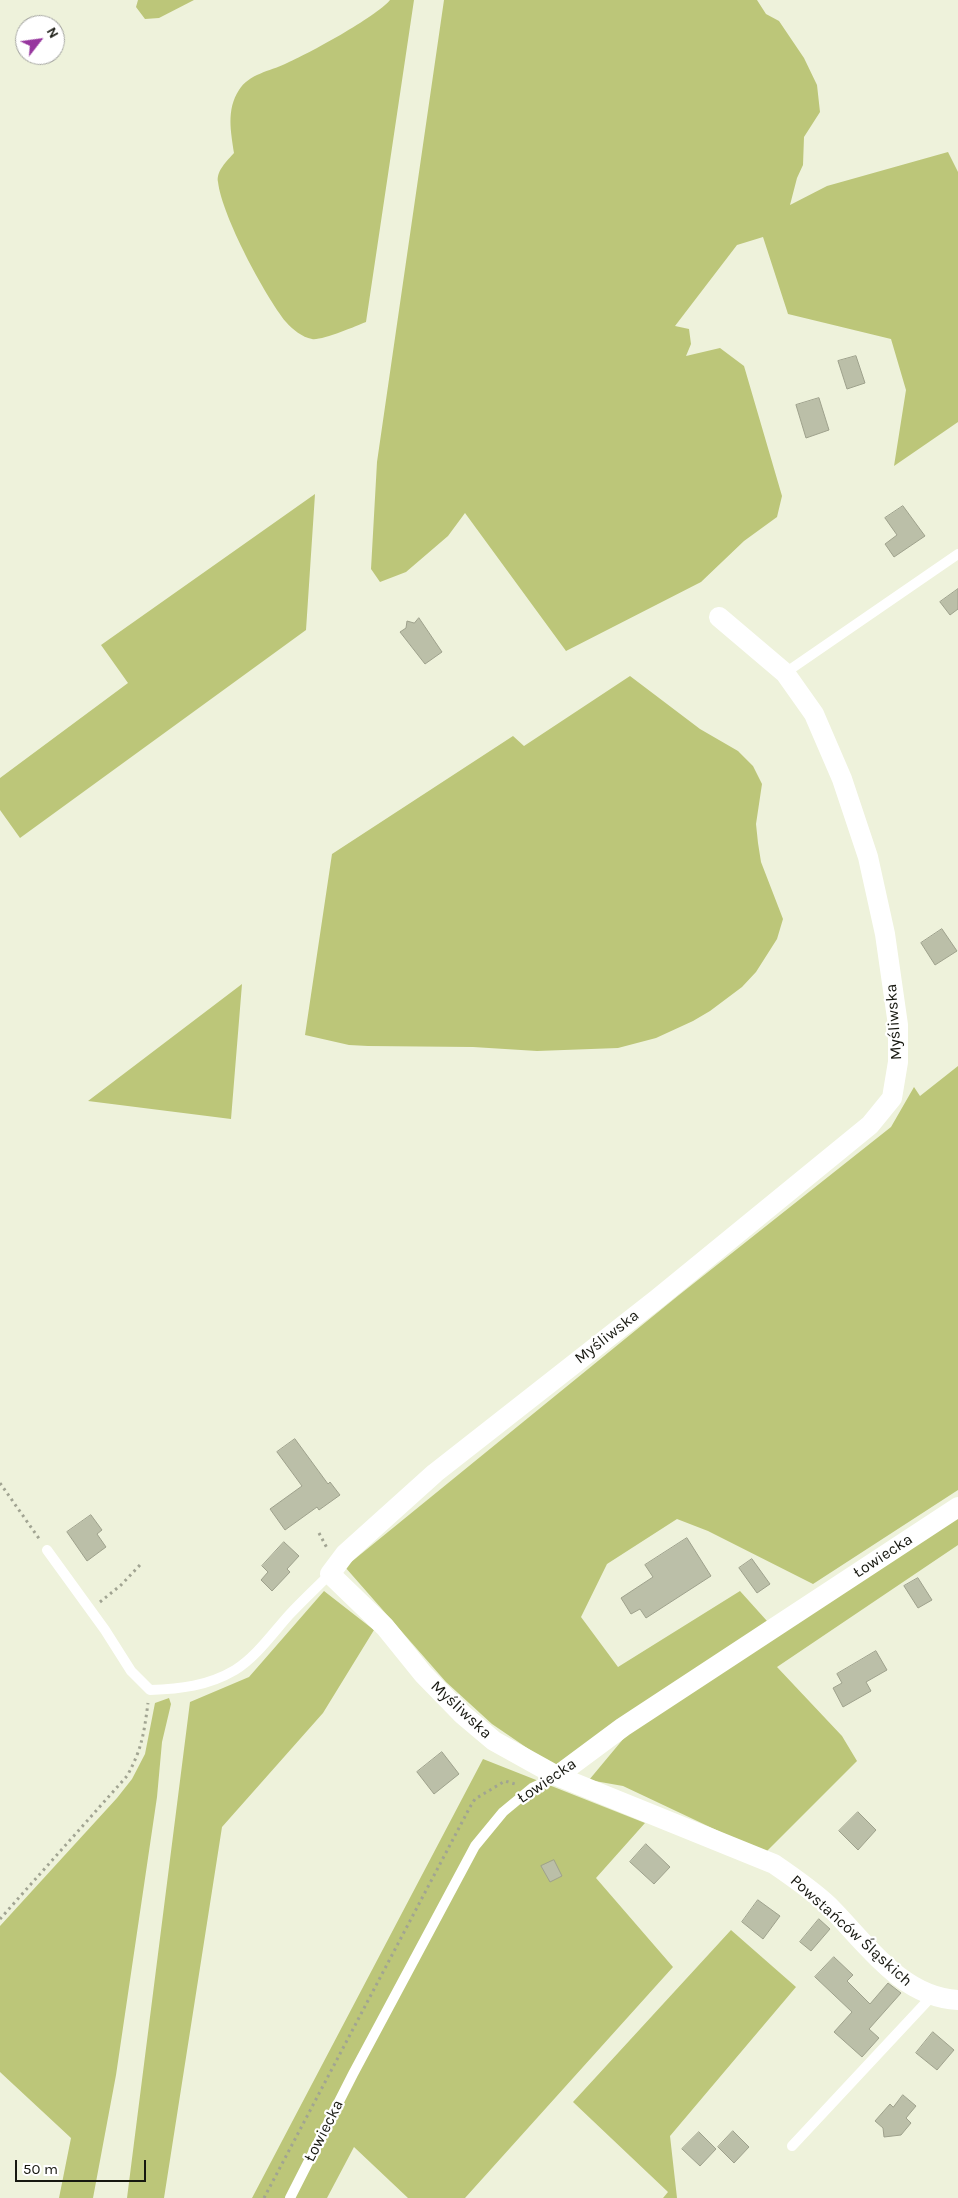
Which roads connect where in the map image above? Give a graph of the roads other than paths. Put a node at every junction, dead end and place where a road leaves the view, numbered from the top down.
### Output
1 (958, 554) edge
2 (720, 617) dead end
3 (785, 673) junction
4 (958, 1507) edge
5 (47, 1550) road end
6 (330, 1574) junction
7 (557, 1776) junction
8 (774, 1864) joint
9 (934, 1995) junction
10 (958, 2000) edge
11 (792, 2146) dead end
12 (290, 2198) edge

1 - 3 lane
2 - 3 street, Myśliwska
3 - 6 street, Myśliwska
4 - 7 street, Łowiecka
5 - 6 lane
6 - 7 street, Myśliwska
7 - 8 street, Myśliwska
7 - 12 lane, Łowiecka
8 - 9 street, Powstańców Śląskich
9 - 10 street, Powstańców Śląskich
9 - 11 lane

